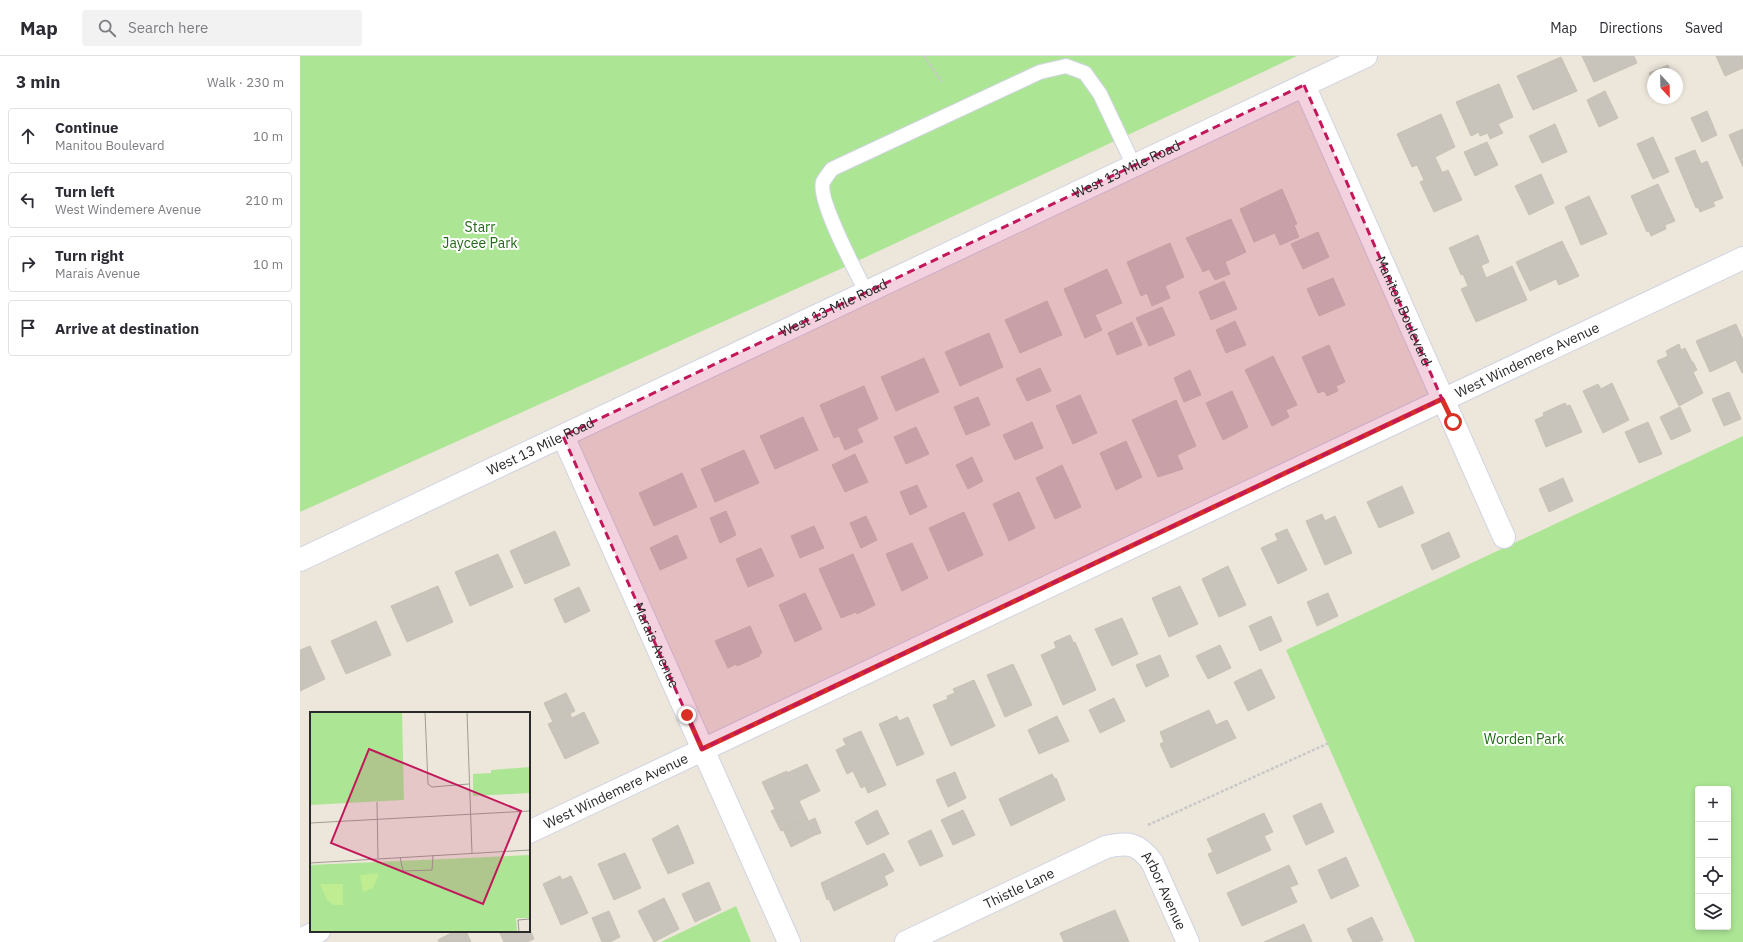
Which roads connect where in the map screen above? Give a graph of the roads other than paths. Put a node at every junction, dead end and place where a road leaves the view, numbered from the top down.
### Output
1 (1366, 56) edge
2 (1304, 86) junction
3 (1134, 166) junction
4 (1743, 258) edge
5 (866, 292) junction
6 (1442, 399) junction
7 (562, 436) junction
8 (1504, 537) dead end
9 (300, 560) edge
10 (702, 749) junction
11 (530, 832) edge
12 (1134, 845) joint
13 (317, 932) edge
14 (300, 940) edge
15 (789, 942) edge
16 (906, 942) edge
17 (1188, 942) edge

1 - 2 street, West 13 Mile Road
2 - 3 street, West 13 Mile Road
2 - 6 street, Manitou Boulevard
3 - 5 street, West 13 Mile Road
3 - 5 lane
4 - 6 street, West Windemere Avenue
5 - 7 street, West 13 Mile Road
6 - 8 street, Manitou Boulevard
6 - 10 street, West Windemere Avenue
7 - 9 street, West 13 Mile Road
7 - 10 street, Marais Avenue
10 - 11 street, West Windemere Avenue
10 - 15 street, Marais Avenue
12 - 16 street, Thistle Lane
12 - 17 street, Arbor Avenue
13 - 14 street

